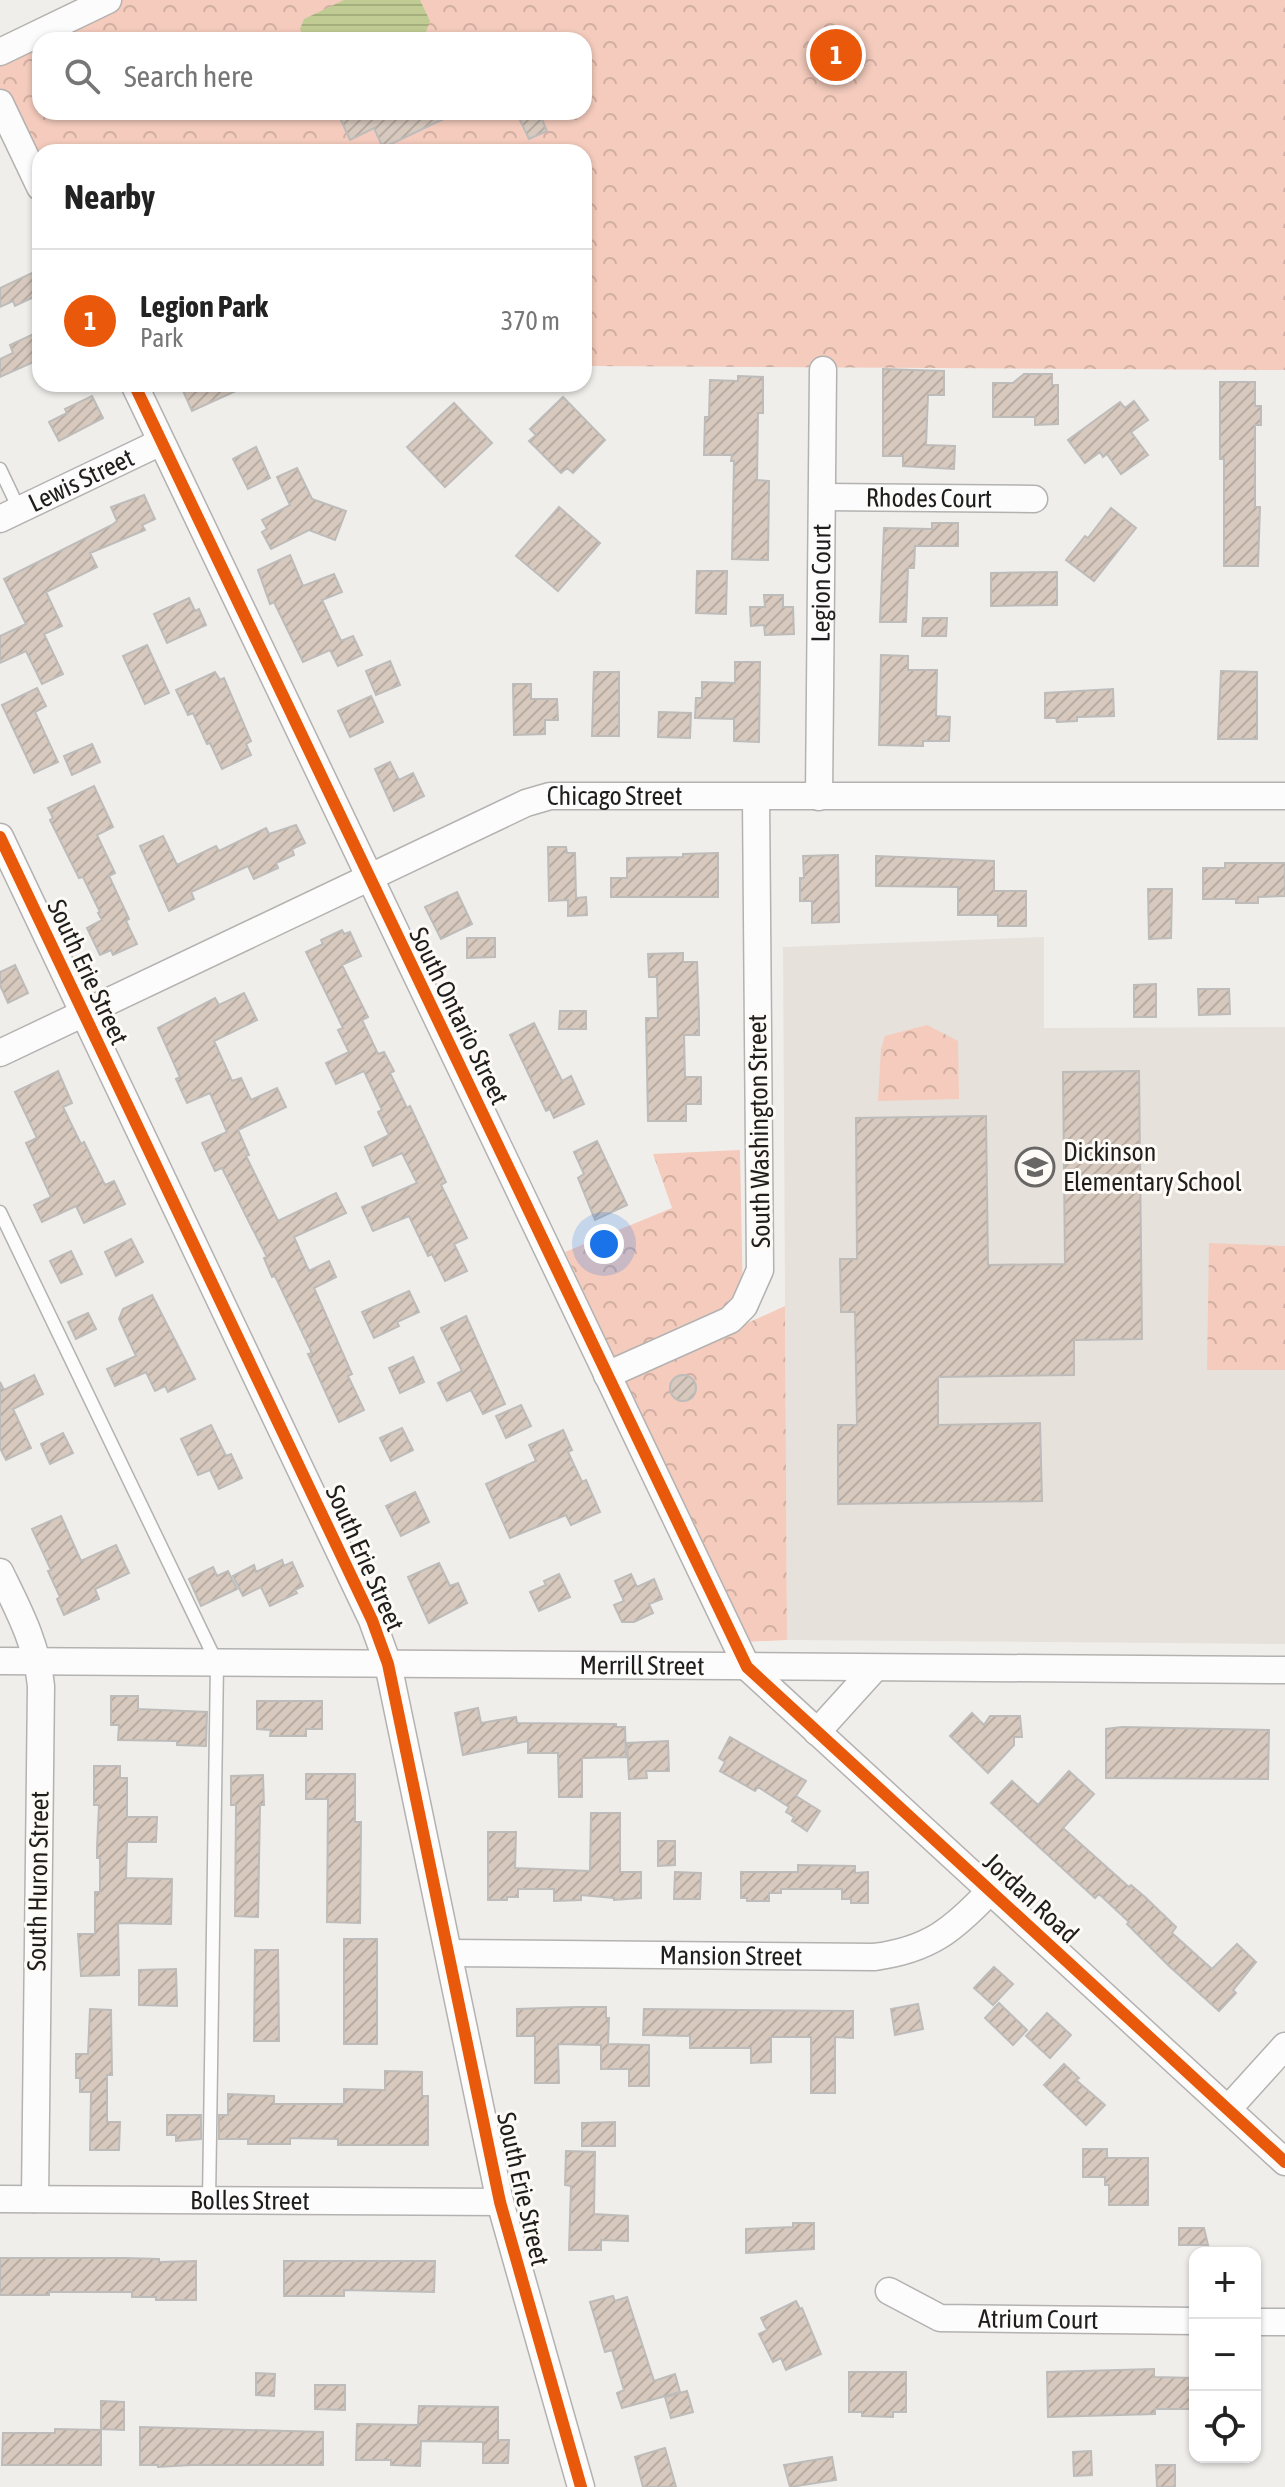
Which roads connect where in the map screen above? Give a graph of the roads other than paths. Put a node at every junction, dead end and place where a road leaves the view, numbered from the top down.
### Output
1 (108, 0) edge
2 (42, 32) edge
3 (32, 37) edge
4 (0, 52) edge
5 (0, 103) edge
6 (32, 170) edge
7 (823, 370) dead end
8 (138, 392) edge
9 (161, 442) junction
10 (0, 469) edge
11 (823, 497) junction
12 (1034, 499) dead end
13 (10, 514) edge
14 (1285, 796) edge
15 (819, 797) junction
16 (756, 798) junction
17 (0, 837) edge
18 (368, 878) junction
19 (84, 1013) junction
20 (0, 1053) edge
21 (0, 1212) edge
22 (607, 1375) junction
23 (0, 1572) edge
24 (0, 1661) edge
25 (38, 1661) junction
26 (217, 1663) junction
27 (388, 1664) junction
28 (747, 1667) junction
29 (875, 1668) junction
30 (1285, 1670) edge
31 (817, 1732) junction
32 (990, 1891) junction
33 (449, 1953) junction
34 (1285, 2046) edge
35 (1228, 2109) junction
36 (1285, 2162) edge
37 (0, 2199) edge
38 (35, 2199) junction
39 (209, 2201) junction
40 (500, 2202) junction
41 (889, 2291) dead end
42 (1189, 2321) edge
43 (1261, 2322) edge
44 (1285, 2322) edge
45 (581, 2487) edge

1 - 2 street
3 - 4 street
5 - 6 street
7 - 11 street, Legion Court
8 - 9 street, South Ontario Street
9 - 13 street, Lewis Street
9 - 18 street, South Ontario Street
10 - 13 lane
11 - 12 street, Rhodes Court
11 - 15 street, Legion Court
14 - 15 street, Chicago Street
15 - 16 street, Chicago Street
16 - 18 street, Chicago Street
16 - 22 street, South Washington Street
17 - 19 street, South Erie Street
18 - 19 street, Chicago Street
18 - 22 street, South Ontario Street
19 - 20 street, Chicago Street
19 - 27 street, South Erie Street
21 - 26 lane
22 - 28 street, South Ontario Street
23 - 25 street, South Huron Street
24 - 25 street, Merrill Street
25 - 26 street, Merrill Street
25 - 38 street, South Huron Street
26 - 27 street, Merrill Street
26 - 39 lane
27 - 28 street, Merrill Street
27 - 33 street, South Erie Street
28 - 29 street, Merrill Street
28 - 31 street, Jordan Road
29 - 30 street, Merrill Street
29 - 31 street
31 - 32 street, Jordan Road
32 - 33 street, Mansion Street
32 - 35 street, Jordan Road
33 - 40 street, South Erie Street
34 - 35 street
35 - 36 street, Jordan Road
37 - 38 street, Bolles Street
38 - 39 street, Bolles Street
39 - 40 street, Bolles Street
40 - 45 street, South Erie Street
41 - 42 street, Atrium Court
43 - 44 street

